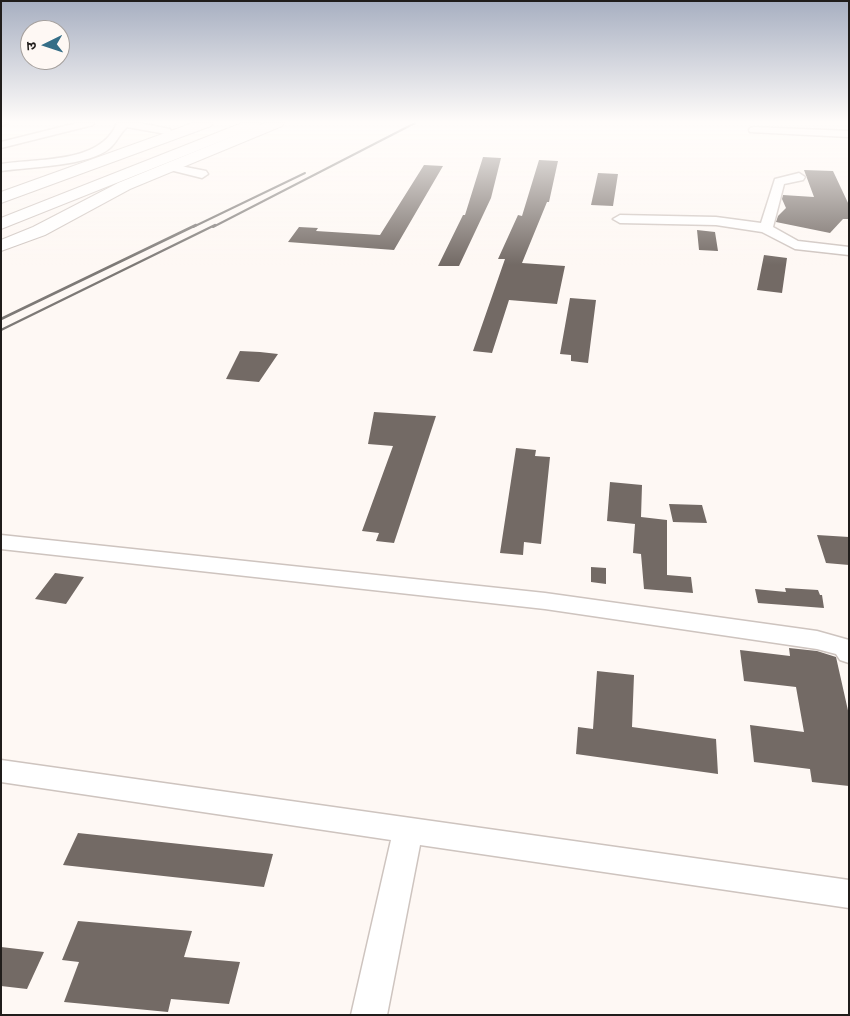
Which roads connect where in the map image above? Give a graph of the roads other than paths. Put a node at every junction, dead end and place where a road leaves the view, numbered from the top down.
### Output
1 (76, 170) edge
2 (111, 170) edge
3 (123, 170) edge
4 (126, 170) edge
5 (130, 170) edge
6 (162, 170) edge
7 (186, 170) edge
8 (202, 174) dead end
9 (799, 177) dead end
10 (1, 198) edge
11 (1, 206) edge
12 (1, 214) edge
13 (620, 218) dead end
14 (1, 224) edge
15 (766, 228) junction
16 (1, 234) edge
17 (1, 246) edge
18 (849, 251) edge
19 (1, 542) edge
20 (849, 654) edge
21 (1, 770) edge
22 (408, 831) junction
23 (849, 894) edge
24 (369, 1015) edge

1 - 10 main road
2 - 11 main road
3 - 12 main road
4 - 14 main road
5 - 16 main road
6 - 17 main road
7 - 8 street
9 - 15 street
13 - 15 street
15 - 18 street
19 - 20 street
21 - 22 street
22 - 23 street
22 - 24 street

